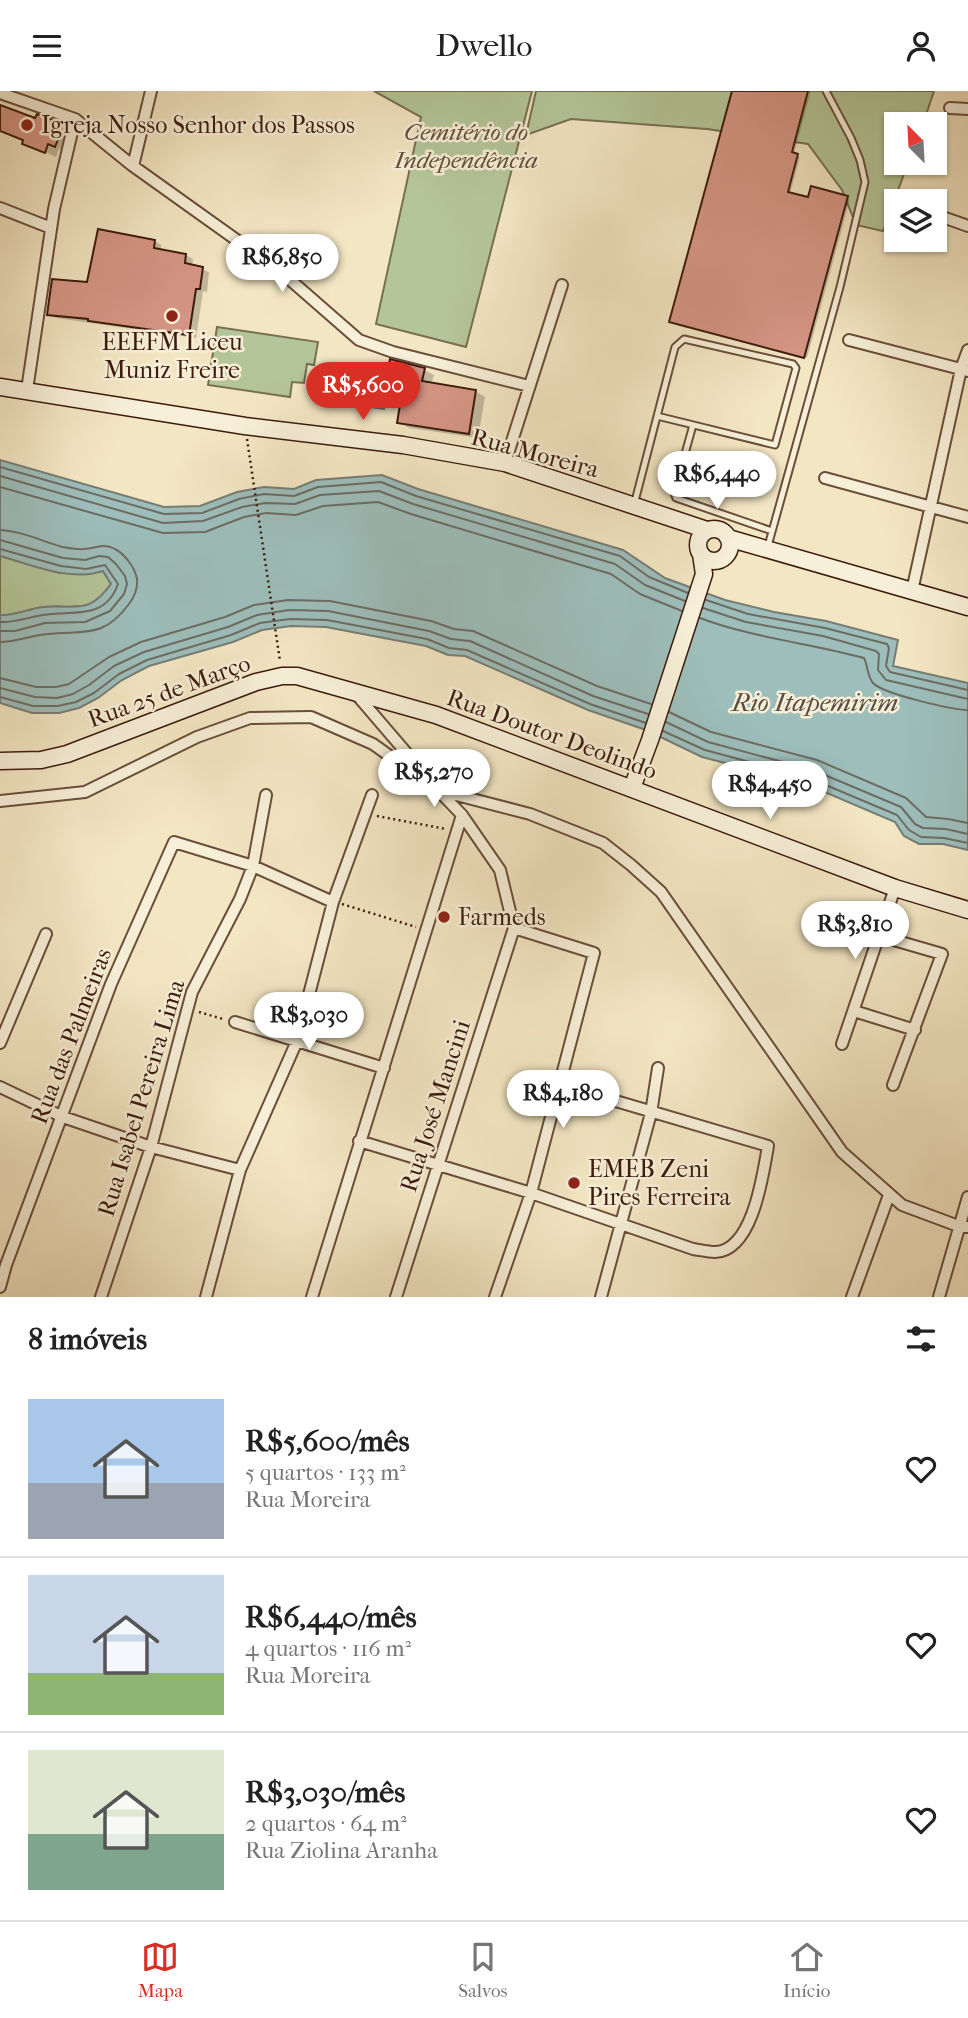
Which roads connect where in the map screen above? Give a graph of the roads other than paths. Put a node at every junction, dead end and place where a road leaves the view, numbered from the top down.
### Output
1 (151, 91) edge
2 (826, 91) edge
3 (0, 93) edge
4 (950, 108) dead end
5 (968, 109) edge
6 (75, 119) junction
7 (133, 166) junction
8 (0, 208) edge
9 (947, 219) edge
10 (968, 226) edge
11 (51, 228) junction
12 (562, 285) dead end
13 (849, 340) dead end
14 (968, 350) edge
15 (965, 370) edge
16 (529, 386) junction
17 (0, 387) edge
18 (27, 390) junction
19 (657, 416) junction
20 (693, 425) junction
21 (505, 463) junction
22 (825, 478) dead end
23 (634, 505) junction
24 (931, 506) junction
25 (968, 517) edge
26 (681, 521) junction
27 (707, 530) junction
28 (772, 531) junction
29 (728, 538) junction
30 (763, 548) junction
31 (699, 550) junction
32 (721, 558) junction
33 (702, 577) junction
34 (912, 591) junction
35 (968, 607) edge
36 (355, 692) junction
37 (0, 761) edge
38 (632, 788) junction
39 (438, 790) junction
40 (266, 795) dead end
41 (372, 795) dead end
42 (0, 801) edge
43 (462, 814) junction
44 (253, 866) junction
45 (895, 888) junction
46 (333, 902) junction
47 (968, 911) edge
48 (514, 927) junction
49 (46, 934) dead end
50 (880, 936) junction
51 (854, 1011) junction
52 (235, 1022) dead end
53 (915, 1030) junction
54 (297, 1041) junction
55 (0, 1043) edge
56 (842, 1044) dead end
57 (384, 1068) junction
58 (657, 1068) dead end
59 (558, 1084) junction
60 (893, 1085) dead end
61 (0, 1087) edge
62 (650, 1113) junction
63 (63, 1117) junction
64 (359, 1141) junction
65 (151, 1147) junction
66 (438, 1166) junction
67 (240, 1170) junction
68 (531, 1193) junction
69 (889, 1195) junction
70 (968, 1197) edge
71 (621, 1224) junction
72 (964, 1227) edge
73 (3, 1264) edge
74 (0, 1287) edge
75 (101, 1297) edge
76 (206, 1297) edge
77 (312, 1297) edge
78 (396, 1297) edge
79 (495, 1297) edge
80 (601, 1297) edge
81 (852, 1297) edge
82 (939, 1297) edge

1 - 7 street
2 - 28 lane
3 - 6 street
4 - 5 street
6 - 7 street
6 - 11 street
7 - 16 street
8 - 11 street
9 - 10 street
11 - 18 street
12 - 16 street
13 - 15 street
14 - 15 street
15 - 24 street
16 - 21 street
17 - 18 street, Rua Moreira
18 - 21 street, Rua Moreira
19 - 20 lane
19 - 20 lane
19 - 23 lane
20 - 28 lane
21 - 23 street, Rua Moreira
22 - 24 street
23 - 26 street, Rua Moreira
24 - 25 street
24 - 34 street
26 - 27 street, Rua Moreira
26 - 31 street
27 - 29 street
27 - 31 street
28 - 30 lane
29 - 30 street
29 - 32 street
30 - 32 street
30 - 34 street
31 - 32 street
31 - 33 street
32 - 33 street
33 - 38 street
34 - 35 street
36 - 37 street, Rua 25 de Março
36 - 38 street, Rua Doutor Deolindo
36 - 39 street
38 - 45 street, Rua Doutor Deolindo
39 - 42 street
39 - 43 street
39 - 69 street
40 - 44 street, Rua Isabel Pereira Lima
41 - 46 street
43 - 48 street
43 - 57 street
44 - 46 street
44 - 63 street, Rua das Palmeiras
44 - 65 street, Rua Isabel Pereira Lima
45 - 47 street, Rua Doutor Deolindo
45 - 50 street
46 - 54 street
48 - 59 street
48 - 66 street, Rua José Mancini
49 - 55 street
50 - 51 street
50 - 53 street
51 - 53 street
51 - 56 street
52 - 54 street
53 - 60 street
54 - 57 street
54 - 67 street
57 - 64 street
58 - 62 street
59 - 62 street
59 - 68 street
61 - 63 street
62 - 71 street
62 - 71 street
63 - 65 street
63 - 73 street, Rua das Palmeiras
64 - 66 street
64 - 77 street
65 - 67 street
65 - 75 street, Rua Isabel Pereira Lima
66 - 68 street
66 - 78 street, Rua José Mancini
67 - 76 street
68 - 71 street
68 - 79 street
69 - 72 street
69 - 81 street
70 - 72 street
71 - 80 street
72 - 82 street
73 - 74 street, Rua das Palmeiras

